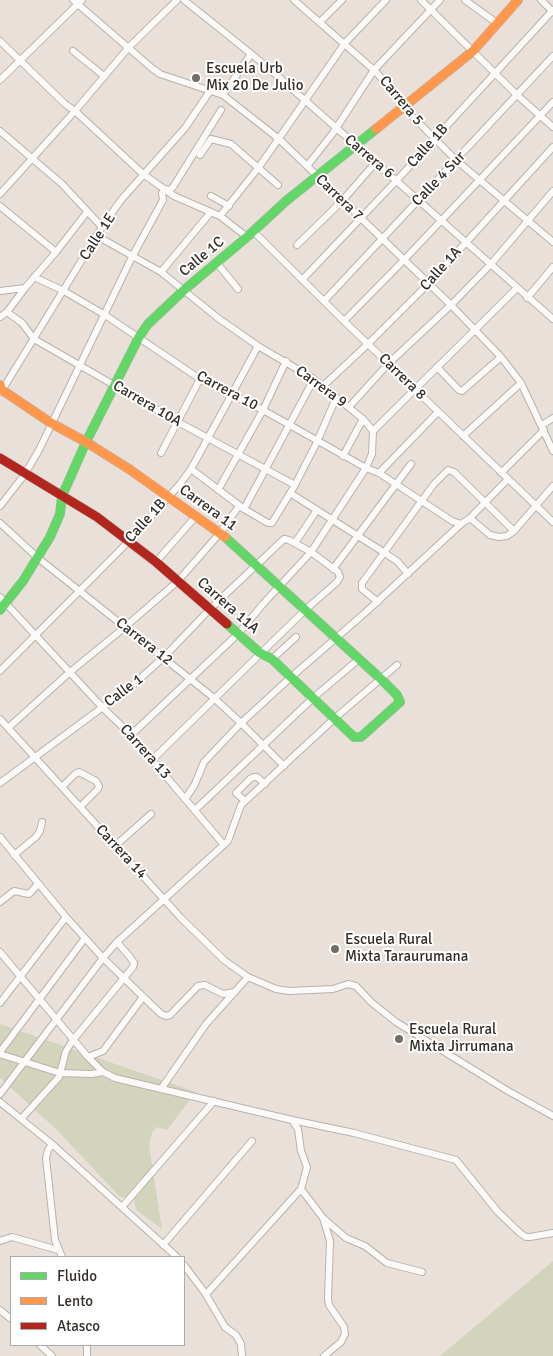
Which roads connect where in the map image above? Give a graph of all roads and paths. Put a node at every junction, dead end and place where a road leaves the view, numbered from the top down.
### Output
1 (177, 0) edge
2 (184, 0) edge
3 (342, 0) edge
4 (386, 0) edge
5 (421, 0) edge
6 (440, 0) edge
7 (465, 0) edge
8 (518, 0) edge
9 (541, 0) edge
10 (78, 1) edge
11 (298, 1) edge
12 (430, 9) junction
13 (553, 11) edge
14 (320, 22) junction
15 (498, 24) junction
16 (0, 41) edge
17 (345, 43) junction
18 (129, 47) junction
19 (73, 51) dead end
20 (474, 51) junction
21 (251, 54) junction
22 (553, 56) edge
23 (20, 61) junction
24 (374, 70) junction
25 (495, 73) junction
26 (104, 76) junction
27 (0, 80) edge
28 (210, 91) junction
29 (517, 95) junction
30 (226, 97) junction
31 (305, 102) junction
32 (553, 102) edge
33 (404, 108) junction
34 (221, 110) dead end
35 (75, 111) junction
36 (540, 116) junction
37 (553, 127) edge
38 (336, 129) junction
39 (0, 131) edge
40 (279, 139) junction
41 (434, 139) junction
42 (356, 144) junction
43 (553, 147) edge
44 (200, 155) dead end
45 (32, 158) junction
46 (457, 161) junction
47 (376, 162) junction
48 (307, 166) junction
49 (259, 167) junction
50 (143, 174) junction
51 (318, 177) junction
52 (397, 180) junction
53 (480, 180) junction
54 (278, 185) dead end
55 (165, 191) junction
56 (553, 191) edge
57 (0, 194) edge
58 (211, 196) dead end
59 (342, 200) junction
60 (418, 200) junction
61 (503, 200) junction
62 (0, 206) edge
63 (229, 206) junction
64 (88, 212) junction
65 (211, 212) junction
66 (220, 216) junction
67 (360, 218) junction
68 (440, 220) junction
69 (527, 220) junction
70 (102, 227) junction
71 (250, 234) junction
72 (97, 236) junction
73 (382, 239) junction
74 (465, 241) junction
75 (553, 242) edge
76 (297, 246) dead end
77 (56, 252) junction
78 (132, 257) junction
79 (404, 260) junction
80 (216, 262) junction
81 (491, 264) junction
82 (553, 267) edge
83 (161, 272) junction
84 (34, 277) junction
85 (302, 280) junction
86 (429, 283) junction
87 (25, 288) junction
88 (516, 288) junction
89 (238, 289) dead end
90 (184, 290) junction
91 (0, 291) edge
92 (64, 291) junction
93 (527, 298) junction
94 (324, 301) junction
95 (451, 305) junction
96 (7, 312) junction
97 (105, 315) junction
98 (0, 317) edge
99 (552, 317) edge
100 (344, 321) junction
101 (476, 329) junction
102 (139, 337) junction
103 (34, 338) junction
104 (368, 344) junction
105 (258, 346) junction
106 (500, 357) junction
107 (286, 362) junction
108 (388, 364) junction
109 (79, 366) junction
110 (437, 367) junction
111 (200, 379) junction
112 (314, 379) junction
113 (521, 382) junction
114 (115, 386) junction
115 (323, 386) junction
116 (1, 389) edge
117 (414, 389) junction
118 (233, 394) junction
119 (336, 398) junction
120 (349, 407) junction
121 (262, 410) junction
122 (438, 412) junction
123 (553, 418) edge
124 (363, 419) junction
125 (178, 422) junction
126 (51, 423) junction
127 (290, 426) junction
128 (543, 428) junction
129 (374, 431) junction
130 (463, 436) junction
131 (208, 438) junction
132 (550, 438) edge
133 (86, 442) junction
134 (317, 442) junction
135 (553, 451) edge
136 (162, 453) dead end
137 (239, 455) junction
138 (343, 456) junction
139 (0, 458) edge
140 (411, 464) dead end
141 (366, 468) junction
142 (191, 469) junction
143 (265, 469) junction
144 (501, 472) junction
145 (379, 473) junction
146 (25, 474) junction
147 (508, 479) junction
148 (396, 484) junction
149 (295, 485) junction
150 (553, 486) edge
151 (218, 490) junction
152 (290, 493) junction
153 (62, 496) junction
154 (168, 497) junction
155 (423, 500) junction
156 (486, 503) junction
157 (0, 506) edge
158 (536, 506) junction
159 (242, 508) junction
160 (317, 510) junction
161 (196, 516) junction
162 (470, 518) junction
163 (332, 520) junction
164 (553, 522) edge
165 (0, 523) edge
166 (461, 524) junction
167 (514, 531) junction
168 (220, 533) junction
169 (358, 537) junction
170 (129, 541) junction
171 (294, 543) junction
172 (311, 552) junction
173 (385, 553) junction
174 (38, 558) junction
175 (156, 562) junction
176 (257, 566) junction
177 (333, 568) junction
178 (408, 574) junction
179 (178, 581) junction
180 (278, 587) junction
181 (80, 591) junction
182 (378, 602) junction
183 (2, 603) edge
184 (210, 608) junction
185 (304, 611) junction
186 (125, 627) junction
187 (239, 633) junction
188 (35, 635) junction
189 (296, 637) dead end
190 (335, 638) junction
191 (260, 653) junction
192 (164, 657) junction
193 (272, 659) junction
194 (359, 659) junction
195 (397, 665) dead end
196 (0, 671) edge
197 (70, 672) junction
198 (190, 678) junction
199 (290, 678) junction
200 (381, 679) junction
201 (214, 698) junction
202 (312, 698) junction
203 (102, 707) junction
204 (335, 718) junction
205 (0, 719) edge
206 (242, 723) junction
207 (8, 728) junction
208 (131, 735) junction
209 (263, 744) junction
210 (35, 758) junction
211 (152, 760) junction
212 (284, 766) junction
213 (0, 783) edge
214 (265, 784) junction
215 (62, 787) junction
216 (185, 799) junction
217 (244, 802) junction
218 (80, 807) junction
219 (195, 810) junction
220 (151, 814) dead end
221 (42, 822) dead end
222 (0, 837) edge
223 (3, 845) edge
224 (224, 845) junction
225 (115, 846) junction
226 (14, 855) junction
227 (38, 884) junction
228 (164, 899) junction
229 (0, 902) edge
230 (66, 917) junction
231 (85, 938) junction
232 (117, 942) junction
233 (0, 952) edge
234 (103, 958) junction
235 (21, 976) junction
236 (248, 977) junction
237 (123, 978) junction
238 (235, 992) junction
239 (143, 997) junction
240 (38, 999) junction
241 (0, 1003) edge
242 (56, 1019) junction
243 (73, 1040) junction
244 (0, 1053) edge
245 (88, 1057) junction
246 (23, 1062) junction
247 (104, 1072) junction
248 (60, 1073) junction
249 (10, 1081) junction
250 (0, 1083) edge
251 (160, 1088) junction
252 (0, 1094) edge
253 (214, 1101) junction
254 (0, 1102) edge
255 (553, 1116) edge
256 (22, 1118) junction
257 (292, 1120) junction
258 (252, 1141) dead end
259 (52, 1144) junction
260 (301, 1189) junction
261 (122, 1207) junction
262 (323, 1218) junction
263 (553, 1234) edge
264 (0, 1241) edge
265 (163, 1245) junction
266 (58, 1250) junction
267 (61, 1256) edge
268 (176, 1256) edge
269 (185, 1265) edge
270 (422, 1272) dead end
271 (205, 1293) junction
272 (0, 1310) edge
273 (10, 1318) edge
274 (41, 1346) edge
275 (52, 1356) edge
276 (242, 1356) edge
277 (324, 1356) edge

1 - 18 street
2 - 21 street, Carrera 6
3 - 14 street
4 - 17 street
5 - 12 street
6 - 12 street
7 - 15 street
8 - 15 street, Calle 1C
9 - 13 street
10 - 18 street, Carrera 7
10 - 23 street
11 - 14 street, Carrera 5
12 - 20 street
12 - 24 street
13 - 25 street, Calle 1B
14 - 17 street, Carrera 5
15 - 20 street, Calle 1C
16 - 23 street, Carrera 8
17 - 24 street, Carrera 5
17 - 31 street
18 - 26 street
18 - 28 street, Carrera 7
19 - 26 street
20 - 25 street
20 - 33 street, Calle 1C
21 - 30 street
21 - 31 street, Carrera 6
22 - 29 street, Calle 4 Sur
23 - 27 street
23 - 35 street, Carrera 8
24 - 33 street, Carrera 5
24 - 38 street
25 - 29 street
25 - 41 street, Calle 1B
26 - 35 street
28 - 30 street, Carrera 7
28 - 50 street, Calle 1E
29 - 36 street
29 - 46 street, Calle 4 Sur
30 - 40 street, Carrera 7
31 - 38 street, Carrera 6
31 - 40 street
32 - 36 street
33 - 41 street, Carrera 5
33 - 42 street, Calle 1C
34 - 55 street
35 - 45 street
35 - 50 street, Carrera 8
36 - 37 street
36 - 53 street
38 - 42 street, Carrera 6
38 - 48 street
39 - 45 street
40 - 48 street, Carrera 7
40 - 49 street
41 - 46 street, Carrera 5
41 - 52 street, Calle 1B
42 - 47 street, Carrera 6
42 - 51 street, Calle 1C
43 - 61 street, Calle 1A
44 - 49 street
45 - 57 street
45 - 64 street
46 - 53 street, Carrera 5
46 - 60 street, Calle 4 Sur
47 - 52 street, Carrera 6
47 - 59 street
48 - 51 street, Carrera 7
49 - 54 street
49 - 63 street
50 - 55 street, Carrera 8
50 - 70 street, Calle 1E
51 - 59 street, Carrera 7
51 - 71 street, Calle 1C
52 - 60 street, Carrera 6
52 - 67 street, Calle 1B
53 - 61 street, Carrera 5
53 - 68 street
55 - 65 street, Carrera 8
55 - 78 street
56 - 69 street
58 - 63 street
59 - 67 street, Carrera 7
59 - 76 street
60 - 68 street, Carrera 6
60 - 73 street, Calle 4 Sur
61 - 69 street, Carrera 5
61 - 74 street, Calle 1A
62 - 77 street
63 - 66 street
64 - 70 street
64 - 77 street
65 - 66 street, Carrera 8
65 - 83 street
66 - 71 street, Carrera 8
67 - 73 street, Carrera 7
67 - 85 street, Calle 1B
68 - 74 street, Carrera 6
68 - 79 street
69 - 75 street, Carrera 5
69 - 81 street
70 - 72 street, Calle 1E
71 - 80 street, Calle 1C
71 - 85 street, Carrera 8
72 - 78 street, Carrera 9
72 - 92 street, Calle 1E
73 - 79 street, Carrera 7
73 - 94 street, Calle 4 Sur
74 - 81 street, Carrera 6
74 - 86 street, Calle 1A
77 - 84 street
78 - 83 street, Carrera 9
78 - 97 street
79 - 86 street, Carrera 7
79 - 100 street
80 - 89 street
80 - 90 street, Calle 1C
81 - 88 street, Carrera 6
81 - 95 street
82 - 93 street
83 - 90 street, Carrera 9
84 - 87 street
84 - 92 street, Carrera 10
85 - 94 street, Carrera 8
86 - 95 street, Carrera 7
86 - 104 street, Calle 1A
87 - 91 street
87 - 96 street
88 - 93 street, Carrera 6
88 - 101 street
90 - 102 street, Calle 1C
90 - 105 street, Carrera 9
92 - 97 street, Carrera 10
92 - 103 street, Calle 1E
93 - 99 street, Carrera 6
94 - 100 street, Carrera 8
95 - 101 street, Carrera 7
95 - 108 street
96 - 98 street
96 - 103 street, Carrera 10A
97 - 102 street, Carrera 10
97 - 109 street
100 - 104 street, Carrera 8
101 - 106 street, Carrera 7
101 - 110 street
102 - 111 street, Carrera 10
102 - 114 street, Calle 1C
103 - 109 street, Carrera 10A
103 - 116 street, Calle 1E
104 - 108 street, Carrera 8
104 - 115 street, Calle 1A
105 - 107 street, Carrera 9
105 - 118 street, Calle 1B
106 - 110 street
106 - 113 street, Carrera 7
107 - 112 street, Carrera 9
107 - 121 street
108 - 117 street, Carrera 8
108 - 120 street
109 - 114 street, Carrera 10A
109 - 126 street
110 - 117 street
111 - 118 street, Carrera 10
111 - 125 street
112 - 115 street, Carrera 9
112 - 127 street
113 - 128 street, Carrera 7
113 - 130 street
114 - 125 street, Carrera 10A
114 - 133 street, Calle 1C
115 - 119 street, Carrera 9
116 - 126 street, Carrera 11
117 - 122 street, Carrera 8
117 - 129 street
118 - 121 street, Carrera 10
118 - 131 street, Calle 1B
119 - 120 street, Carrera 9
119 - 134 street
120 - 124 street, Carrera 9
121 - 127 street, Carrera 10
121 - 137 street
122 - 130 street, Carrera 8
122 - 145 street
123 - 128 street
124 - 129 street, Carrera 9
124 - 138 street
125 - 131 street, Carrera 10A
125 - 136 street
126 - 133 street, Carrera 11
126 - 146 street
127 - 134 street, Carrera 10
127 - 143 street
128 - 132 street, Carrera 7
128 - 144 street
129 - 141 street
130 - 144 street, Carrera 8
131 - 137 street, Carrera 10A
131 - 142 street, Calle 1B
132 - 135 street, Carrera 7
133 - 153 street, Calle 1C
133 - 154 street, Carrera 11
134 - 138 street, Carrera 10
134 - 149 street
137 - 143 street, Carrera 10A
137 - 151 street
138 - 141 street, Carrera 10
139 - 146 street, Carrera 11A
140 - 148 street
141 - 145 street, Carrera 10
141 - 163 street
142 - 151 street
142 - 154 street, Calle 1B
143 - 149 street, Carrera 10A
143 - 159 street
144 - 147 street, Carrera 8
145 - 148 street, Carrera 10
146 - 153 street, Carrera 11A
146 - 157 street
147 - 156 street
147 - 158 street, Carrera 8
148 - 155 street, Carrera 10
148 - 169 street
149 - 152 street
150 - 158 street
151 - 159 street
152 - 159 street
152 - 160 street
153 - 170 street, Carrera 11A
153 - 174 street, Calle 1C
154 - 161 street, Carrera 11
154 - 170 street, Calle 1B
155 - 156 street
155 - 166 street, Carrera 10
155 - 173 street
156 - 162 street
156 - 167 street
158 - 164 street, Carrera 8
158 - 167 street
159 - 168 street
160 - 163 street
160 - 171 street
161 - 168 street, Carrera 11
161 - 175 street
162 - 166 street
162 - 167 street
163 - 169 street
163 - 172 street
165 - 174 street, Carrera 12
166 - 178 street
168 - 176 street, Carrera 11
168 - 179 street
169 - 173 street
169 - 177 street
170 - 175 street, Carrera 11A
170 - 181 street, Calle 1B
171 - 172 street
171 - 176 street, Calle 1
172 - 177 street
172 - 180 street
173 - 178 street
173 - 182 street
174 - 181 street, Carrera 12
174 - 183 street, Calle 1C
175 - 179 street, Carrera 11A
176 - 180 street, Carrera 11
176 - 184 street, Calle 1
177 - 185 street
178 - 182 street
179 - 184 street, Carrera 11A
179 - 186 street
180 - 185 street, Carrera 11
180 - 187 street
181 - 186 street, Carrera 12
181 - 188 street, Calle 1B
182 - 190 street
183 - 188 street, Carrera 13
184 - 187 street, Carrera 11A
184 - 192 street, Calle 1
185 - 190 street, Carrera 11
185 - 191 street
186 - 192 street, Carrera 12
186 - 197 street
187 - 191 street, Carrera 11A
187 - 198 street
188 - 196 street, Calle 1B
188 - 197 street, Carrera 13
189 - 193 street
190 - 194 street, Carrera 11
190 - 199 street
191 - 193 street, Carrera 11A
191 - 201 street
192 - 198 street, Carrera 12
192 - 203 street, Calle 1
193 - 199 street, Carrera 11A
194 - 200 street, Carrera 11
194 - 202 street
195 - 200 street
197 - 203 street, Carrera 13
197 - 207 street
198 - 201 street, Carrera 12
198 - 208 street
199 - 202 street, Carrera 11A
199 - 206 street
200 - 204 street
200 - 204 street, Carrera 11A
201 - 206 street, Carrera 12
201 - 211 street
202 - 204 street, Carrera 11A
202 - 209 street
203 - 208 street, Carrera 13
203 - 210 street, Calle 1
204 - 212 street
205 - 207 street, Carrera 14
206 - 209 street, Carrera 12
206 - 216 street
207 - 210 street, Carrera 14
208 - 211 street, Carrera 13
209 - 212 street, Carrera 12
209 - 219 street
210 - 213 street, Calle 1
210 - 215 street, Carrera 14
211 - 216 street, Carrera 13
212 - 214 street
214 - 217 street
214 - 217 street
215 - 218 street, Carrera 14
215 - 218 street
216 - 219 street, Carrera 13
217 - 224 street
218 - 225 street, Carrera 14
219 - 224 street, Carrera 13
220 - 225 street
221 - 226 street
222 - 223 street
223 - 226 street
224 - 228 street
225 - 228 street, Carrera 14
226 - 227 street
227 - 229 street
227 - 230 street
228 - 232 street
228 - 236 street, Carrera 14
230 - 231 street
230 - 235 street
231 - 234 street
231 - 240 street
232 - 234 street
232 - 237 street
233 - 235 street
234 - 237 street
234 - 242 street
235 - 240 street
235 - 241 street
236 - 238 street
236 - 255 street, Carrera 14
237 - 239 street
237 - 243 street
238 - 239 street
238 - 251 street
239 - 245 street
240 - 242 street
240 - 244 street
242 - 243 street
242 - 246 street
243 - 245 street
243 - 248 street
244 - 246 street
245 - 247 street
246 - 248 street
246 - 249 street
247 - 248 street
247 - 251 street
248 - 256 street
249 - 250 street
249 - 252 street
251 - 253 street
253 - 257 street
253 - 261 street
254 - 256 street
256 - 259 street
257 - 260 street
257 - 263 street
258 - 265 street
259 - 261 street
259 - 266 street
260 - 262 street
260 - 271 street
261 - 265 street
262 - 270 street
262 - 277 street
264 - 266 street
265 - 268 street
266 - 267 street
269 - 271 street
271 - 276 street
272 - 273 street
274 - 275 street

